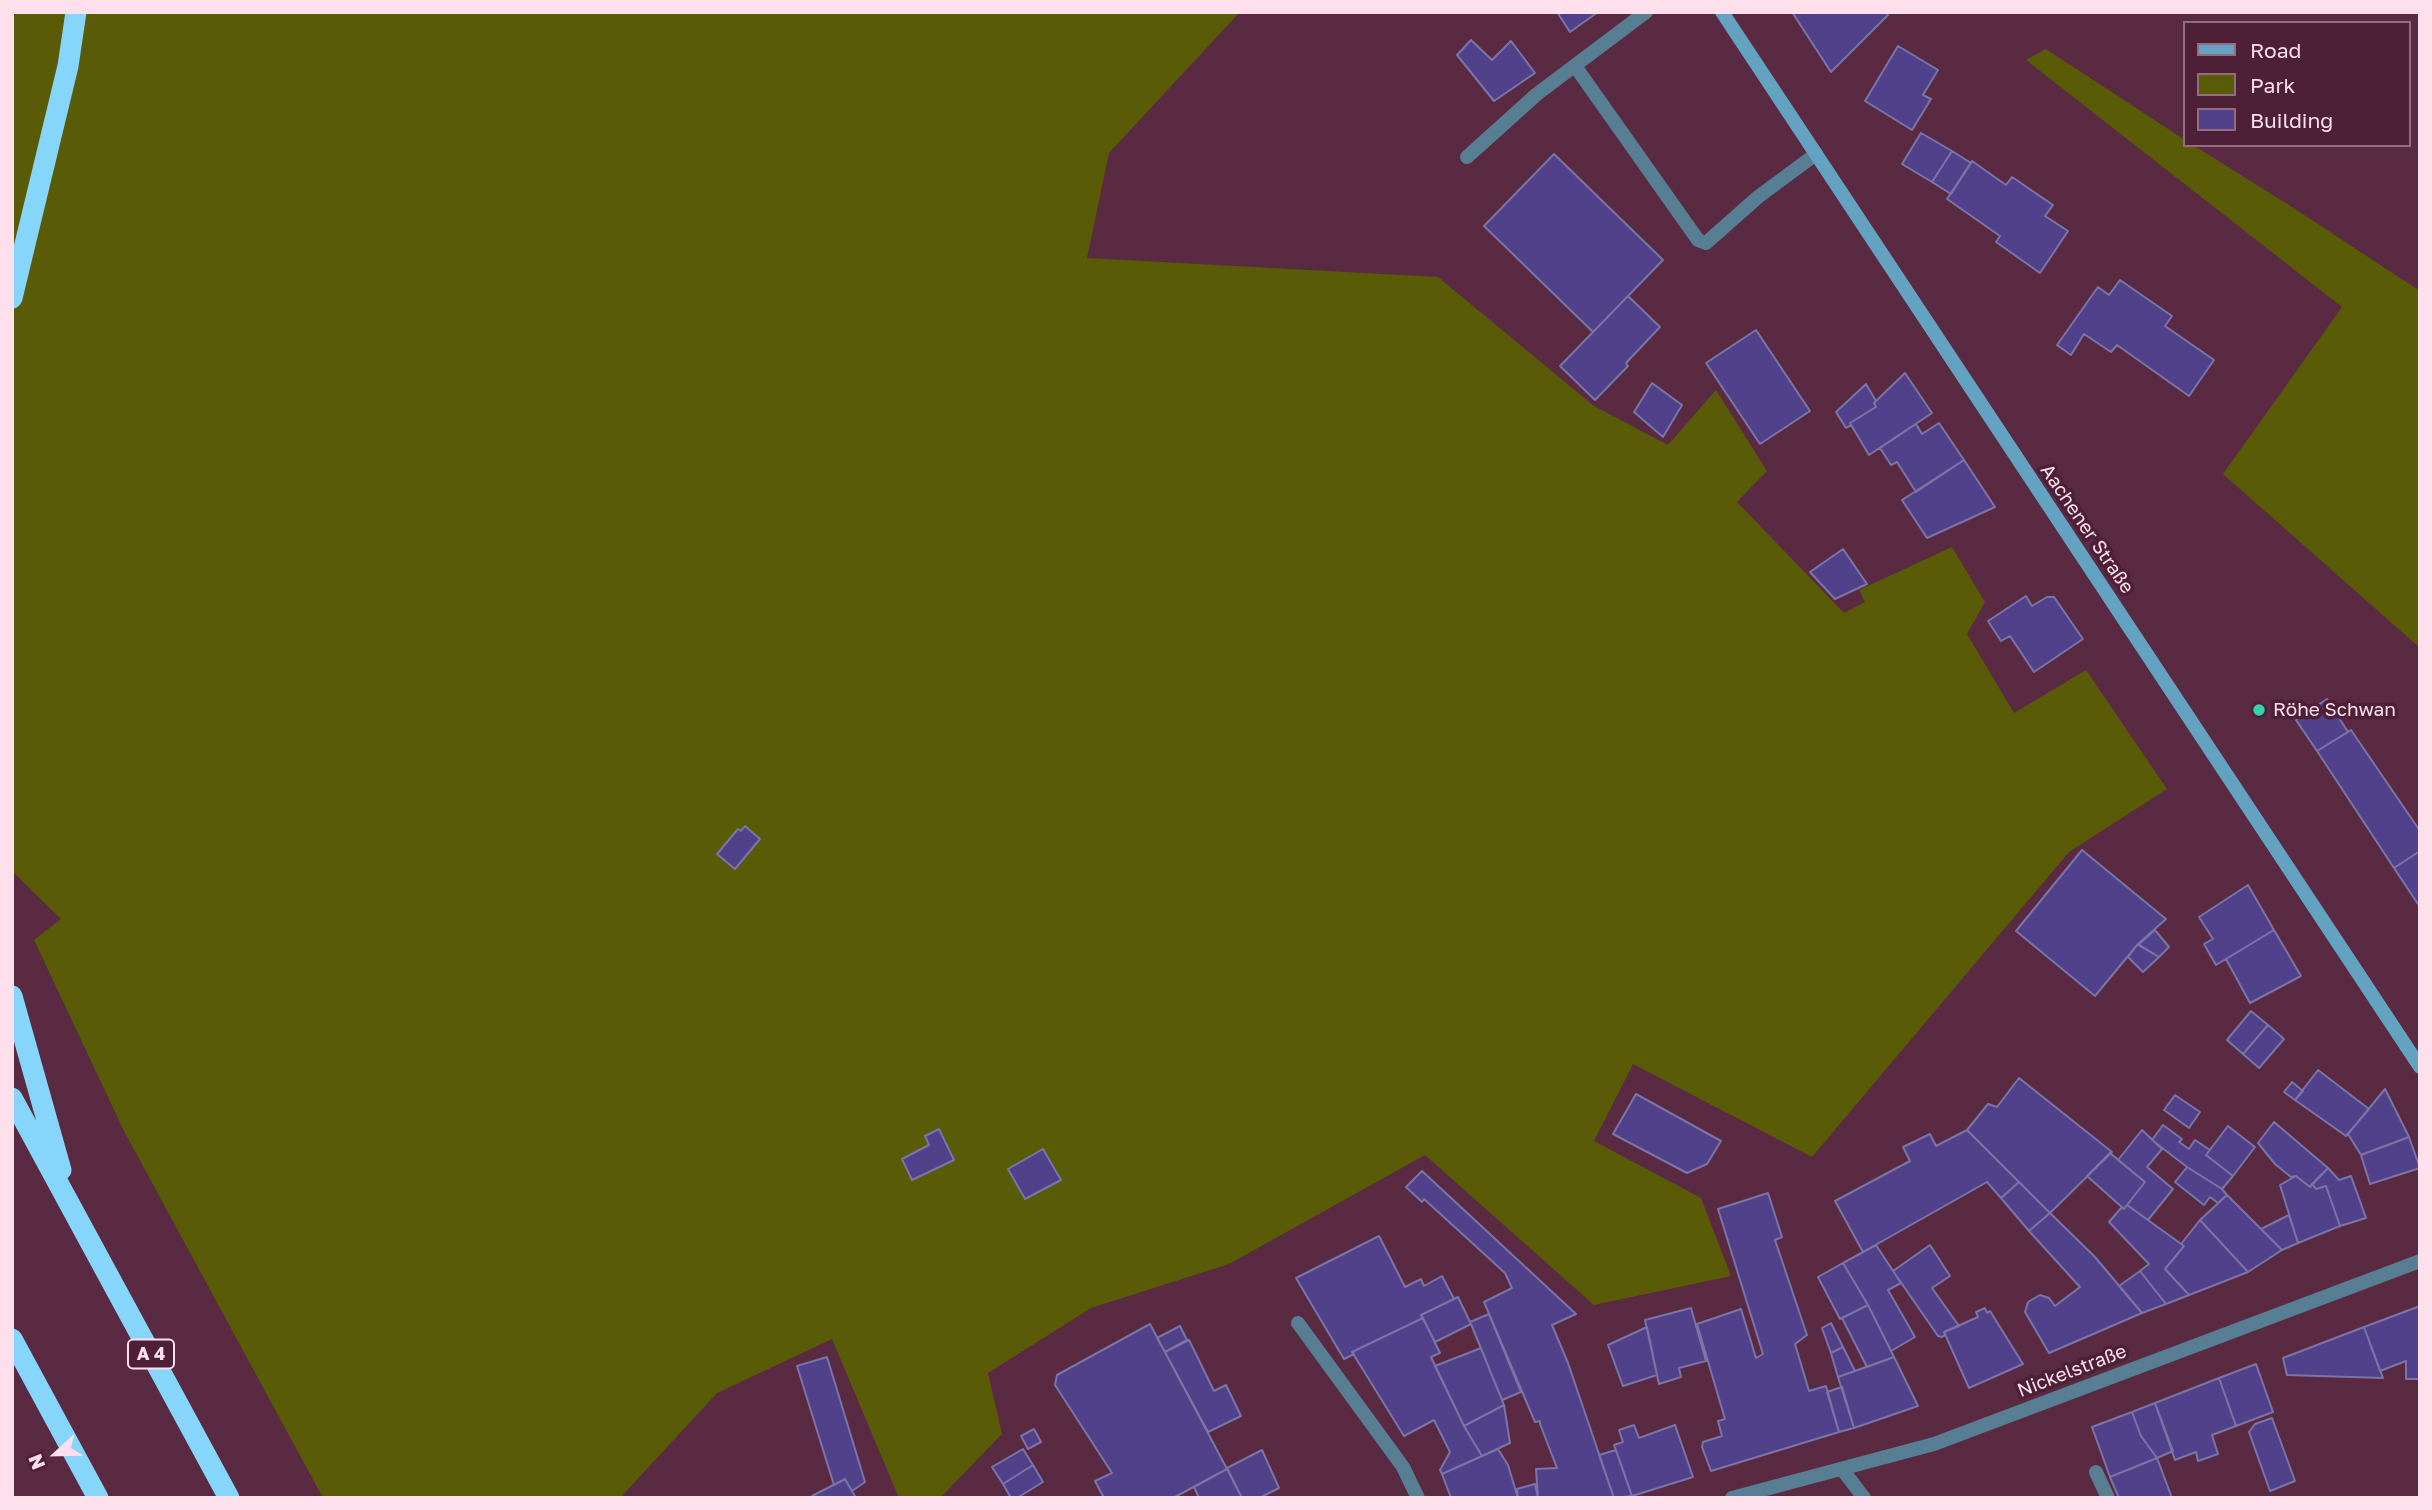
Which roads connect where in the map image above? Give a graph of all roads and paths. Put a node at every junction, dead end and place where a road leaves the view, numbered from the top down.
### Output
1 (76, 12) edge
2 (1646, 12) edge
3 (1722, 12) edge
4 (1575, 66) junction
5 (1816, 154) junction
6 (1466, 157) dead end
7 (12, 298) edge
8 (12, 996) edge
9 (2420, 1068) edge
10 (12, 1098) edge
11 (72, 1210) junction
12 (2420, 1261) edge
13 (1298, 1322) dead end
14 (12, 1339) edge
15 (1843, 1469) junction
16 (2096, 1472) dead end
17 (98, 1498) edge
18 (229, 1498) edge
19 (1418, 1498) edge
20 (1732, 1498) edge
21 (1864, 1498) edge
22 (2108, 1498) edge

1 - 7 highway
2 - 4 street
3 - 5 main road, Aachener Straße
4 - 5 street
4 - 6 street
5 - 9 main road, Aachener Straße
8 - 11 highway
10 - 11 highway, A 4
11 - 18 highway, A 4
12 - 15 street, Nickelstraße
13 - 19 street
14 - 17 highway
15 - 20 street, Nickelstraße
15 - 21 street
16 - 22 street

